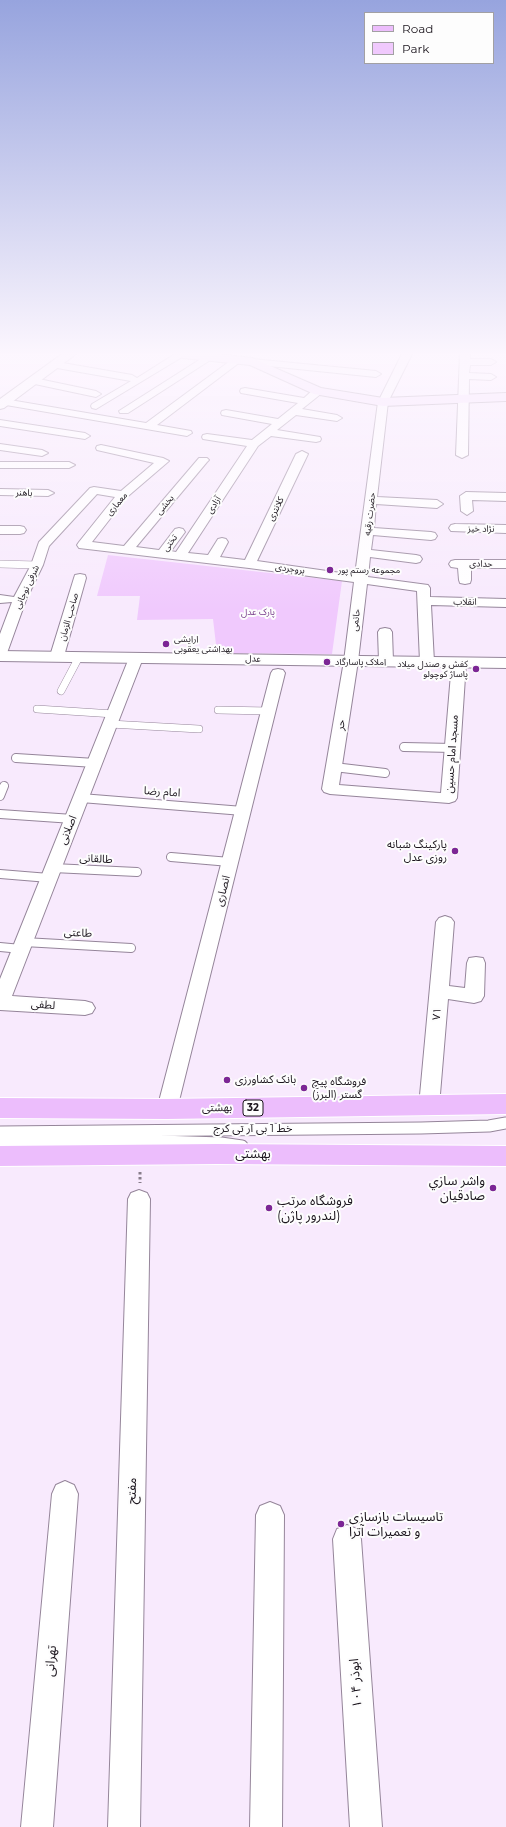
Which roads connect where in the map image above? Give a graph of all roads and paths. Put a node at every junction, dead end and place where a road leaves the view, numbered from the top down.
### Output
1 (217, 439) edge
2 (260, 439) edge
3 (379, 439) edge
4 (462, 439) edge
5 (254, 444) junction
6 (0, 447) edge
7 (102, 448) dead end
8 (42, 453) dead end
9 (302, 454) dead end
10 (462, 455) dead end
11 (203, 460) dead end
12 (0, 464) edge
13 (69, 465) dead end
14 (0, 492) edge
15 (48, 493) dead end
16 (123, 495) junction
17 (506, 497) edge
18 (371, 500) junction
19 (437, 504) dead end
20 (467, 511) dead end
21 (455, 528) dead end
22 (506, 529) edge
23 (0, 530) edge
24 (20, 530) dead end
25 (179, 532) dead end
26 (367, 532) junction
27 (432, 536) dead end
28 (222, 542) dead end
29 (83, 545) joint
30 (127, 550) junction
31 (364, 553) junction
32 (162, 554) junction
33 (180, 556) junction
34 (212, 559) junction
35 (416, 559) dead end
36 (0, 564) edge
37 (37, 564) junction
38 (249, 564) junction
39 (506, 564) edge
40 (80, 578) dead end
41 (361, 579) junction
42 (465, 580) dead end
43 (424, 601) junction
44 (506, 603) edge
45 (385, 632) dead end
46 (0, 655) edge
47 (57, 656) junction
48 (79, 657) junction
49 (136, 658) junction
50 (351, 661) junction
51 (386, 661) junction
52 (428, 662) junction
53 (459, 662) junction
54 (506, 663) edge
55 (278, 672) dead end
56 (61, 691) dead end
57 (37, 709) dead end
58 (218, 710) dead end
59 (268, 711) junction
60 (112, 719) junction
61 (199, 729) dead end
62 (404, 747) dead end
63 (453, 748) junction
64 (16, 758) dead end
65 (95, 763) junction
66 (334, 767) junction
67 (385, 773) dead end
68 (4, 786) dead end
69 (330, 789) joint
70 (0, 796) edge
71 (81, 798) junction
72 (242, 811) junction
73 (0, 814) edge
74 (72, 819) junction
75 (171, 858) dead end
76 (230, 862) junction
77 (137, 872) dead end
78 (51, 873) junction
79 (0, 874) edge
80 (445, 922) dead end
81 (23, 945) junction
82 (0, 947) edge
83 (131, 948) dead end
84 (476, 963) dead end
85 (4, 982) edge
86 (439, 991) junction
87 (0, 1002) edge
88 (85, 1008) dead end
89 (506, 1104) edge
90 (429, 1106) junction
91 (0, 1108) edge
92 (167, 1109) junction
93 (506, 1123) edge
94 (0, 1132) edge
95 (0, 1141) edge
96 (298, 1154) junction
97 (0, 1156) edge
98 (141, 1156) junction
99 (506, 1156) edge
100 (140, 1200) joint
101 (65, 1494) dead end
102 (270, 1515) dead end
103 (347, 1539) dead end
104 (37, 1827) edge
105 (124, 1827) edge
106 (266, 1827) edge
107 (366, 1827) edge

1 - 5 street
2 - 5 street, آزادی
3 - 18 street, حضرت رقیه
4 - 10 street
5 - 33 street, آزادی
6 - 8 street
7 - 16 street, معماری
9 - 38 street, کلانتری
11 - 30 street, بخشی
12 - 13 street
14 - 15 street, باهنر
16 - 29 street, معماری
16 - 37 street, شرفی نوجانی
17 - 20 street
18 - 19 street
18 - 26 street, حضرت رقیه
21 - 22 street, نژاد خیز
23 - 24 street
25 - 32 street, تختی
26 - 27 street
26 - 31 street, حضرت رقیه
28 - 34 street
29 - 30 street, بروجردی
30 - 32 street, بروجردی
31 - 35 street
31 - 41 street, حضرت رقیه
32 - 33 street, بروجردی
33 - 34 street, بروجردی
34 - 38 street, بروجردی
36 - 37 lane
37 - 46 street, شرفی نوجانی
38 - 41 street, بروجردی
39 - 42 street, حدادی
40 - 47 street, صاحب الزمان
41 - 43 street, بروجردی
41 - 50 street, حاتمی
43 - 44 street, انقلاب
43 - 52 street, بروجردی
45 - 51 street
46 - 47 street, عدل
47 - 48 street, عدل
48 - 49 street, عدل
48 - 56 lane
49 - 50 street, عدل
49 - 60 street, اصلانی
50 - 51 street, عدل
50 - 66 street, حر
51 - 52 street, عدل
52 - 53 street, عدل
53 - 54 street, عدل
53 - 63 street, مسجد امام حسین
55 - 59 street, انصاری
57 - 60 lane
58 - 59 lane
59 - 72 street, انصاری
60 - 61 lane
60 - 65 street, اصلانی
62 - 63 lane
63 - 69 street, مسجد امام حسین
64 - 65 lane
65 - 71 street, اصلانی
66 - 67 lane
66 - 69 street, حر
68 - 70 lane
71 - 72 lane, امام رضا
71 - 74 street, اصلانی
72 - 76 street, انصاری
73 - 74 lane
74 - 78 street, اصلانی
75 - 76 lane
76 - 92 street, انصاری
77 - 78 lane, طالقانی
78 - 79 lane, طالقانی
78 - 81 street, اصلانی
80 - 86 street, ۷۱
81 - 82 lane, طاعتی
81 - 83 lane, طاعتی
81 - 85 street, اصلانی
84 - 86 street
85 - 87 street, اصلانی
86 - 90 street, ۷۱
87 - 88 street, لطفی
89 - 90 main road, بهشتى / 32
90 - 92 main road, بهشتى / 32
91 - 92 main road, بهشتى / 32
93 - 94 lane, خط 1 بی آر تی کرج
95 - 96 lane, خط 1 بی آر تی کرج
96 - 98 main road, بهشتی
96 - 99 main road, بهشتی
97 - 98 main road, بهشتی
98 - 100 path
100 - 105 street, مفتح
101 - 104 street, تهرانی
102 - 106 street
103 - 107 street, ابوذر ۱۰۴

